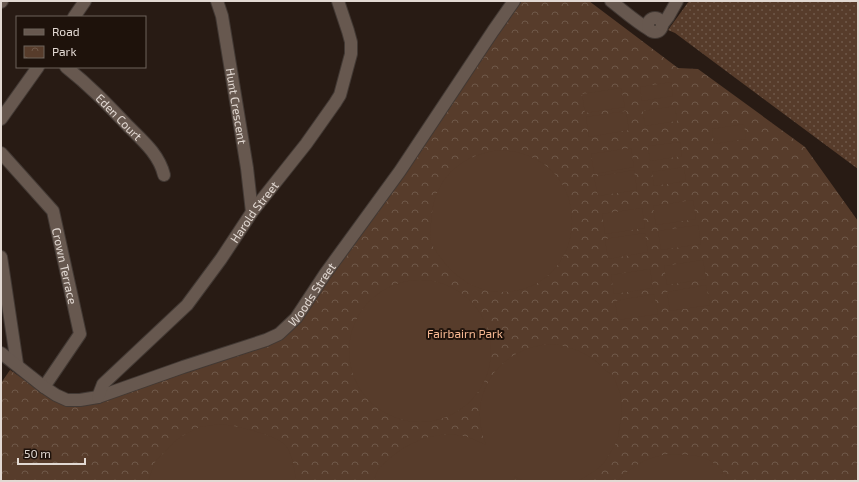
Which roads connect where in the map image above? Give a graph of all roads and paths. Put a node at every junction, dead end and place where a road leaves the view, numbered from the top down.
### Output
1 (85, 1) edge
2 (217, 1) edge
3 (338, 1) edge
4 (514, 1) edge
5 (611, 1) edge
6 (676, 3) edge
7 (75, 16) edge
8 (37, 68) edge
9 (67, 68) edge
10 (1, 119) edge
11 (1, 153) edge
12 (164, 174) dead end
13 (252, 212) junction
14 (1, 257) edge
15 (1, 353) edge
16 (17, 364) junction
17 (44, 387) junction
18 (98, 397) junction

1 - 7 street
2 - 13 street, Hunt Crescent
3 - 13 street, Harold Street
4 - 18 street, Woods Street
5 - 6 street
8 - 10 street
9 - 12 street, Eden Court
11 - 17 street, Crown Terrace
13 - 18 street, Harold Street
14 - 16 street
15 - 16 street, Woods Street
16 - 17 street, Woods Street
17 - 18 street, Woods Street

